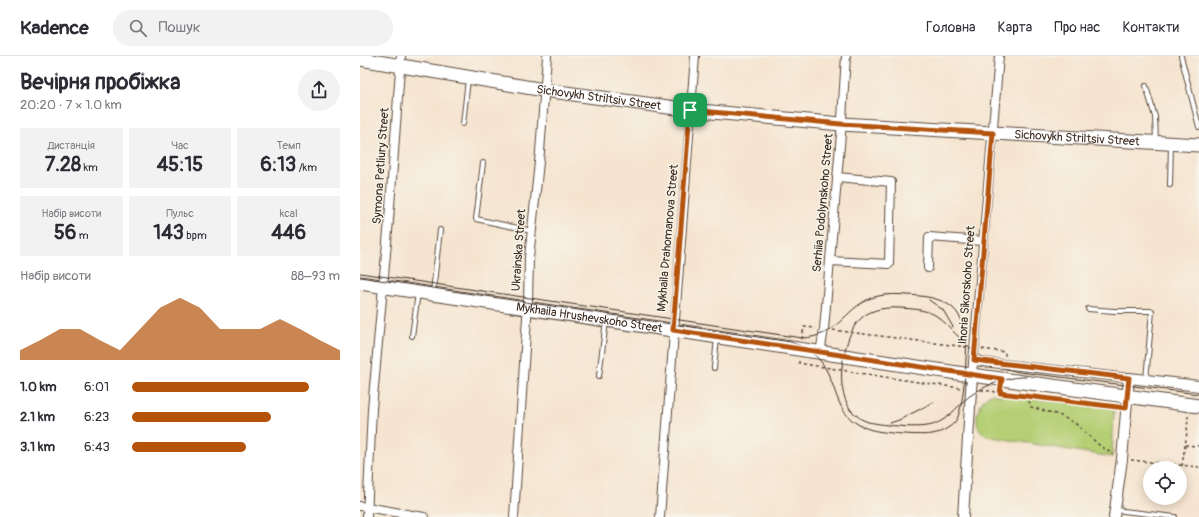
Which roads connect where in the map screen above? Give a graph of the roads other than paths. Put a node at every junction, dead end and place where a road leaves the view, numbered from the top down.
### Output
1 (547, 56) edge
2 (695, 56) edge
3 (846, 56) edge
4 (999, 56) edge
5 (1181, 56) edge
6 (360, 59) edge
7 (401, 61) edge
8 (468, 77) junction
9 (1146, 86) dead end
10 (544, 90) junction
11 (690, 110) junction
12 (463, 124) dead end
13 (841, 124) junction
14 (1199, 127) edge
15 (993, 133) junction
16 (1156, 143) junction
17 (1171, 144) junction
18 (1199, 145) edge
19 (484, 163) dead end
20 (837, 177) junction
21 (1170, 185) dead end
22 (440, 230) dead end
23 (532, 231) junction
24 (983, 241) junction
25 (830, 260) junction
26 (928, 268) dead end
27 (360, 283) edge
28 (382, 286) junction
29 (419, 292) junction
30 (433, 294) junction
31 (528, 308) junction
32 (1088, 309) dead end
33 (606, 321) junction
34 (673, 330) junction
35 (412, 336) dead end
36 (717, 336) junction
37 (820, 353) junction
38 (974, 360) junction
39 (714, 368) dead end
40 (972, 375) junction
41 (599, 376) dead end
42 (1129, 378) junction
43 (1146, 380) junction
44 (1199, 386) edge
45 (1126, 402) junction
46 (1192, 411) edge
47 (364, 507) edge
48 (1114, 513) edge
49 (367, 517) edge
50 (424, 517) edge
51 (514, 517) edge
52 (660, 517) edge
53 (963, 517) edge
54 (1175, 517) edge

1 - 10 street, Ukrainska Street
2 - 11 street, Mykhaila Drahomanova Street
3 - 13 street, Serhiia Podolynskoho Street
4 - 15 street, Ihoria Sikorskoho Street
5 - 14 lane
6 - 7 main road, Sichovykh Striltsiv Street
7 - 8 main road, Sichovykh Striltsiv Street
7 - 28 street, Symona Petliury Street
8 - 10 main road, Sichovykh Striltsiv Street
8 - 12 lane
9 - 16 lane
10 - 11 main road, Sichovykh Striltsiv Street
10 - 23 street, Ukrainska Street
11 - 13 main road, Sichovykh Striltsiv Street
11 - 34 street, Mykhaila Drahomanova Street
13 - 15 main road, Sichovykh Striltsiv Street
13 - 20 street, Serhiia Podolynskoho Street
15 - 16 main road, Sichovykh Striltsiv Street
15 - 24 street, Ihoria Sikorskoho Street
16 - 17 main road, Sichovykh Striltsiv Street
17 - 18 main road, Sichovykh Striltsiv Street
17 - 21 lane
19 - 23 lane
20 - 25 street, Serhiia Podolynskoho Street
20 - 25 street
22 - 30 lane
23 - 31 street, Ukrainska Street
24 - 26 street
24 - 38 street, Ihoria Sikorskoho Street
25 - 37 street, Serhiia Podolynskoho Street
27 - 28 main road, Mykhaila Hrushevskoho Street
28 - 29 main road, Mykhaila Hrushevskoho Street
28 - 47 street, Symona Petliury Street
29 - 30 main road, Mykhaila Hrushevskoho Street
29 - 35 lane
30 - 31 main road, Mykhaila Hrushevskoho Street
31 - 33 main road, Mykhaila Hrushevskoho Street
31 - 51 street, Ukrainska Street
32 - 43 lane
33 - 34 main road, Mykhaila Hrushevskoho Street
33 - 41 lane
34 - 36 main road, Mykhaila Hrushevskoho Street
34 - 52 street, Mykhaila Drahomanova Street
36 - 37 main road, Mykhaila Hrushevskoho Street
36 - 39 lane
37 - 40 main road, Mykhaila Hrushevskoho Street
38 - 40 street, Ihoria Sikorskoho Street
38 - 42 street
40 - 45 main road, Mykhaila Hrushevskoho Street
40 - 53 street, Ihoria Sikorskoho Street
42 - 43 street
42 - 45 street
43 - 44 street
45 - 46 main road, Mykhaila Hrushevskoho Street
45 - 48 street
47 - 49 street, Symona Petliury Street
47 - 50 street
48 - 54 lane

